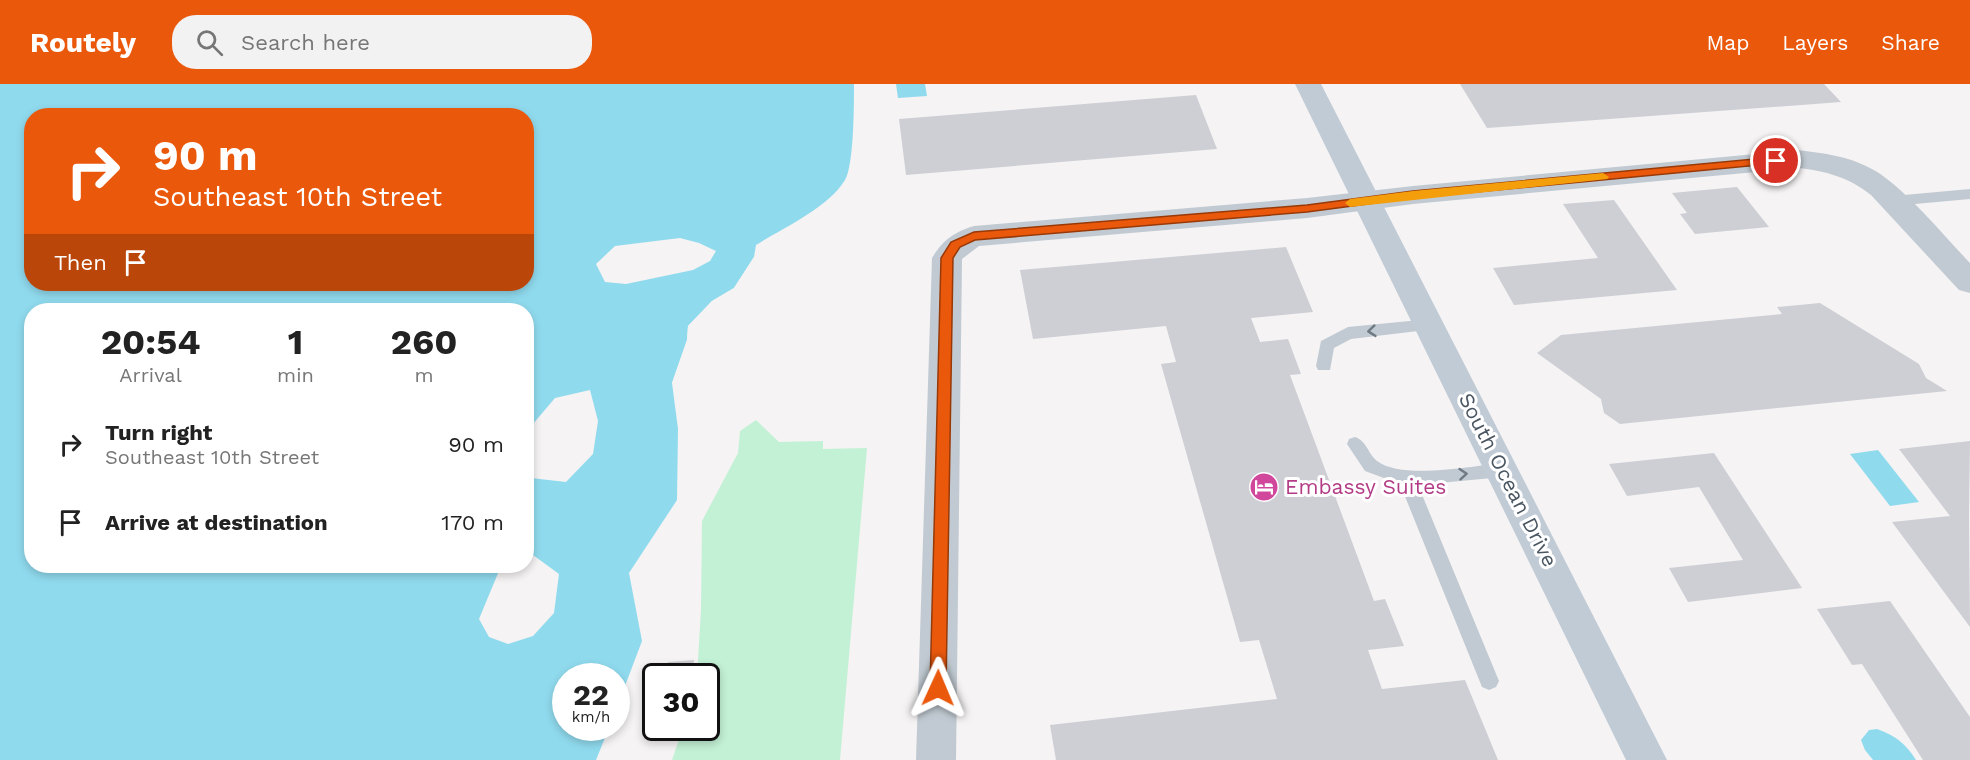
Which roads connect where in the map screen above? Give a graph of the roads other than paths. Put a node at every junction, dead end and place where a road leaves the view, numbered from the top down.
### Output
1 (1308, 84) edge
2 (1970, 194) edge
3 (1368, 201) junction
4 (1893, 201) junction
5 (1970, 282) edge
6 (1430, 325) junction
7 (1324, 366) dead end
8 (1355, 444) dead end
9 (1503, 470) junction
10 (1407, 479) junction
11 (1489, 681) dead end
12 (936, 760) edge
13 (1647, 760) edge

1 - 3 main road, South Ocean Drive
2 - 4 lane
3 - 4 street
3 - 6 main road, South Ocean Drive
3 - 12 street
4 - 5 street
6 -> 7 lane
6 - 9 main road, South Ocean Drive
8 - 10 lane
10 -> 9 lane
9 - 13 main road, South Ocean Drive
10 - 11 lane

